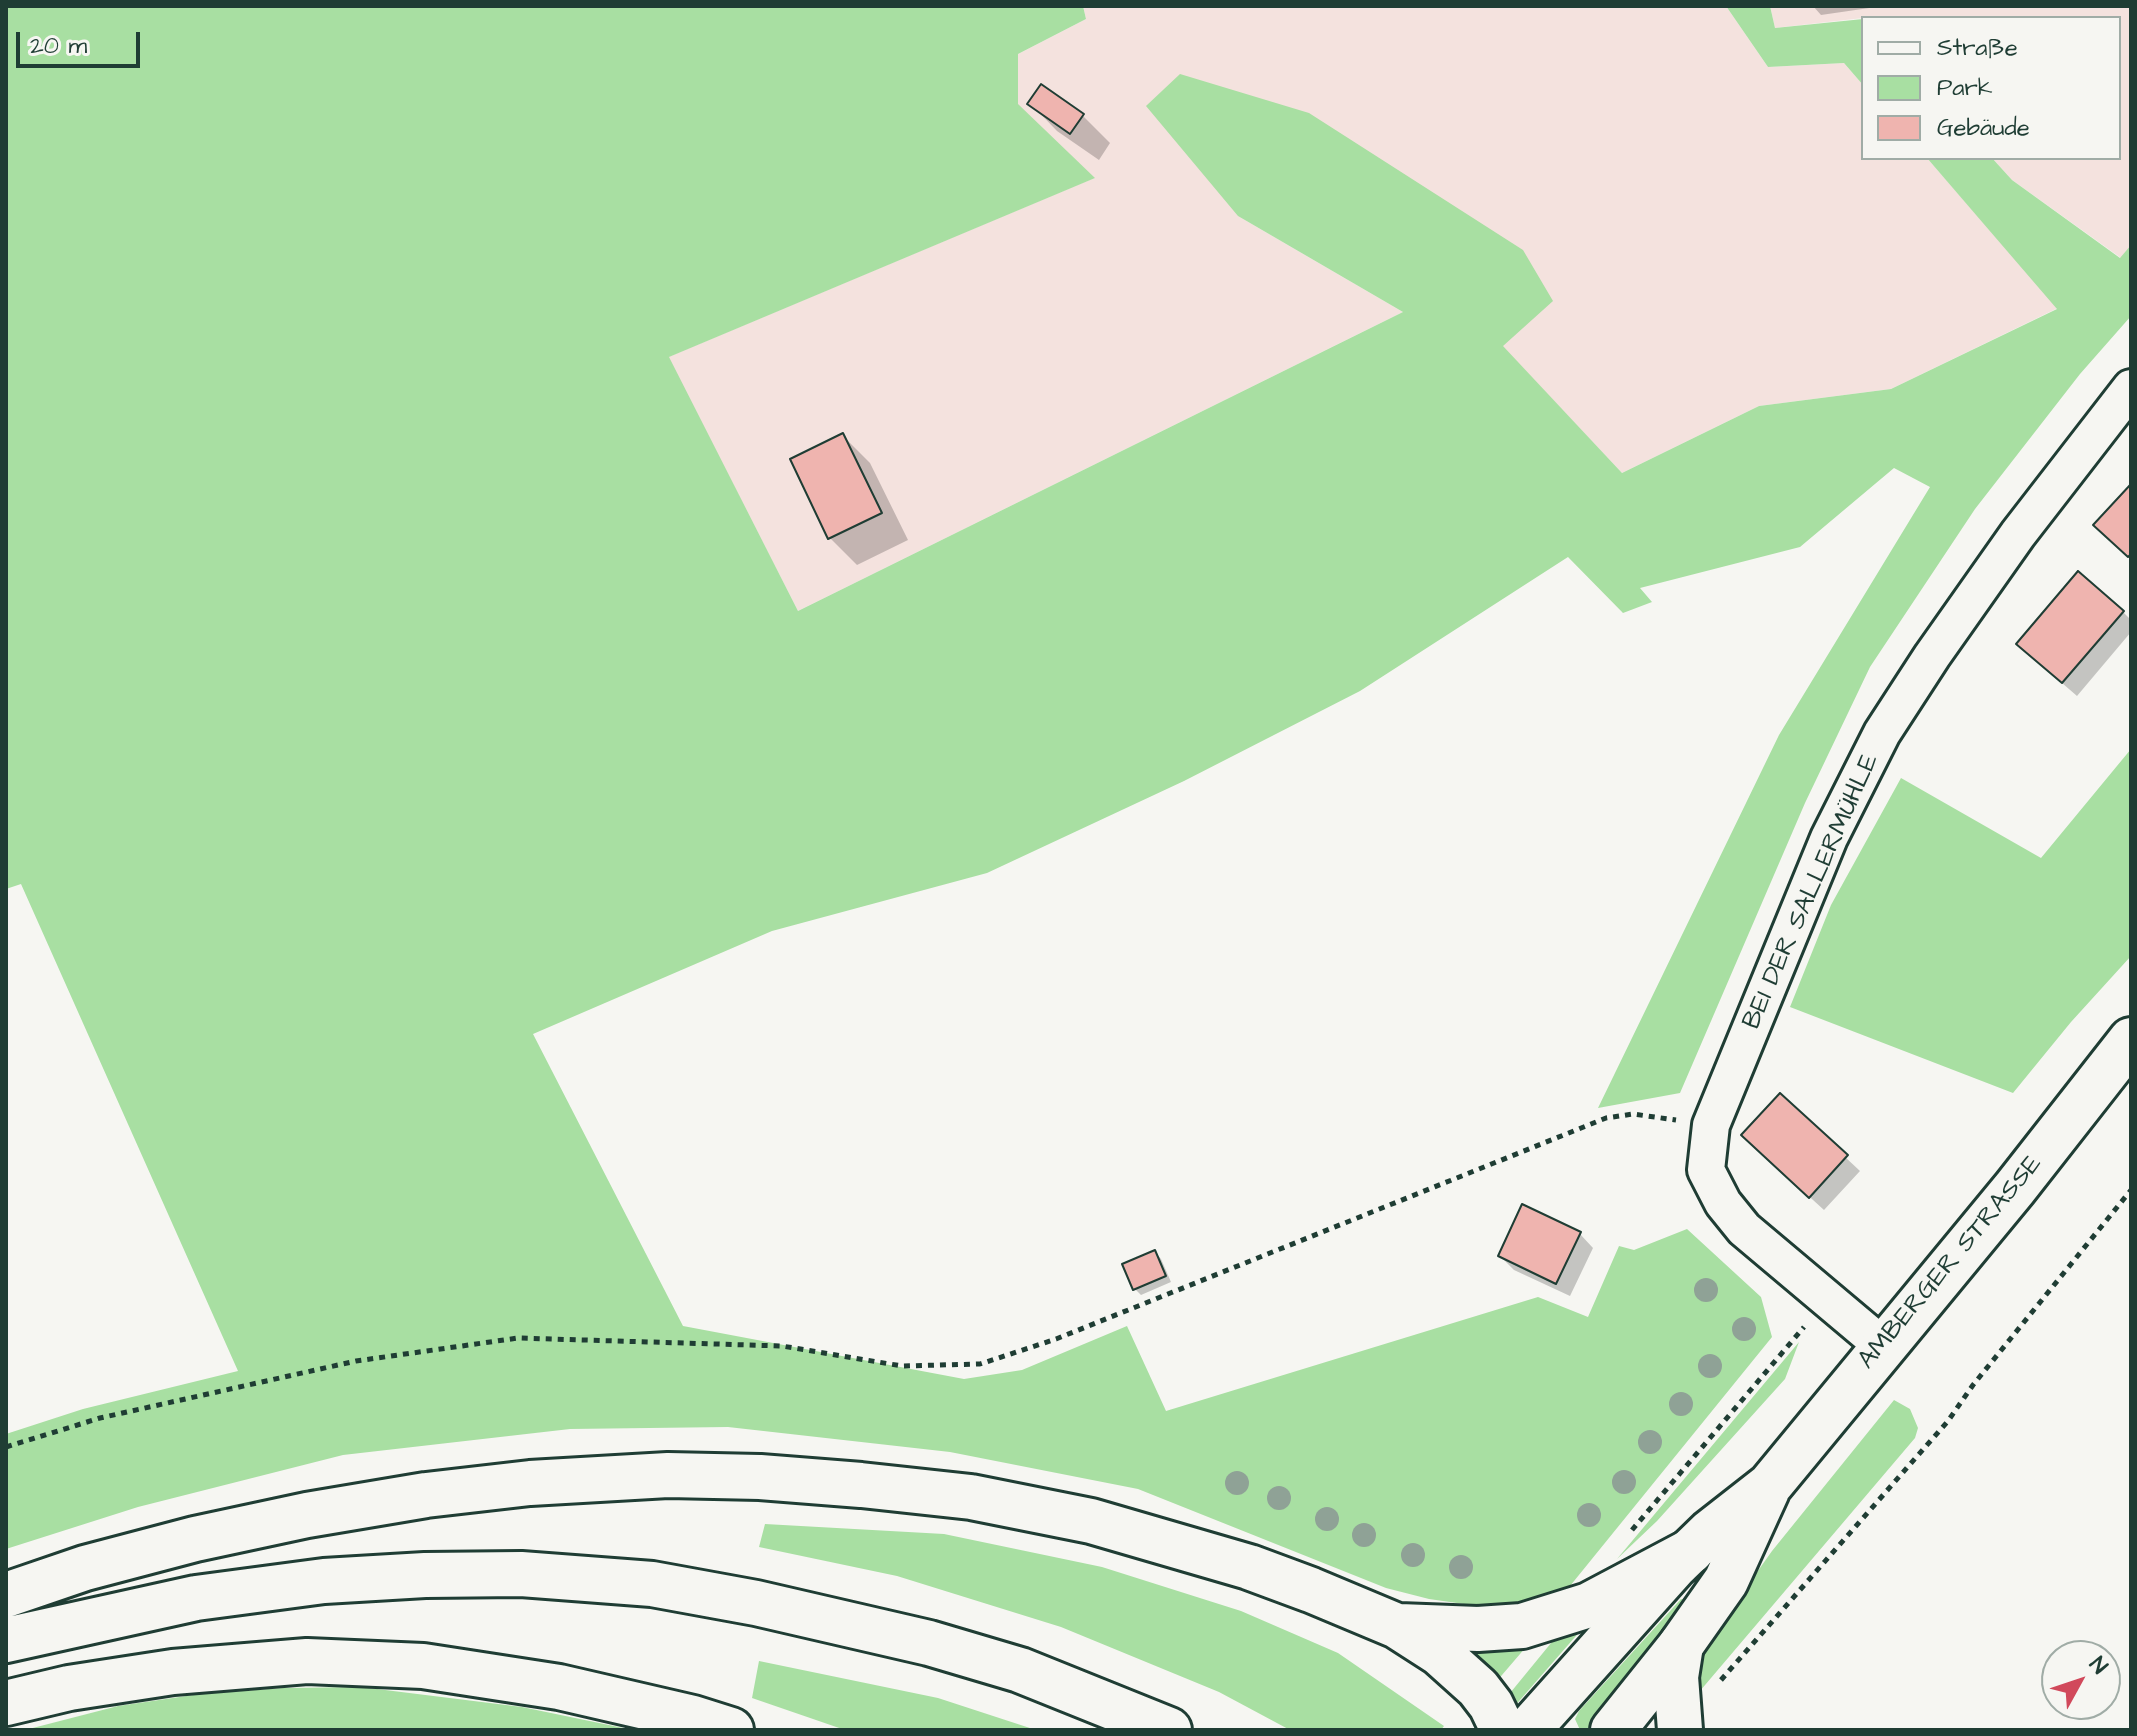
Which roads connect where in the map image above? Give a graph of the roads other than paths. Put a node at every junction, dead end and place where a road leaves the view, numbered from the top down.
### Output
1 (2131, 388) edge
2 (2131, 1040) edge
3 (1883, 1346) junction
4 (1770, 1485) junction
5 (1691, 1551) junction
6 (6, 1595) edge
7 (1397, 1626) junction
8 (6, 1640) edge
9 (1681, 1645) junction
10 (6, 1703) edge
11 (1680, 1728) edge
12 (731, 1730) edge
13 (1169, 1730) edge
14 (1503, 1730) edge
15 (1528, 1730) edge
16 (1613, 1730) edge

1 - 3 street, BEI DER SALLERMÜHLE
2 - 3 main road, AMBERGER STRASSE
3 - 4 main road, AMBERGER STRASSE
4 - 5 main road, AMBERGER STRASSE
4 - 9 main road, AMBERGER STRASSE
5 - 7 main road
5 - 15 main road, AMBERGER STRASSE
6 - 7 main road
7 - 14 main road
8 - 13 main road
9 - 11 main road
9 - 16 main road, AMBERGER STRASSE
10 - 12 main road

